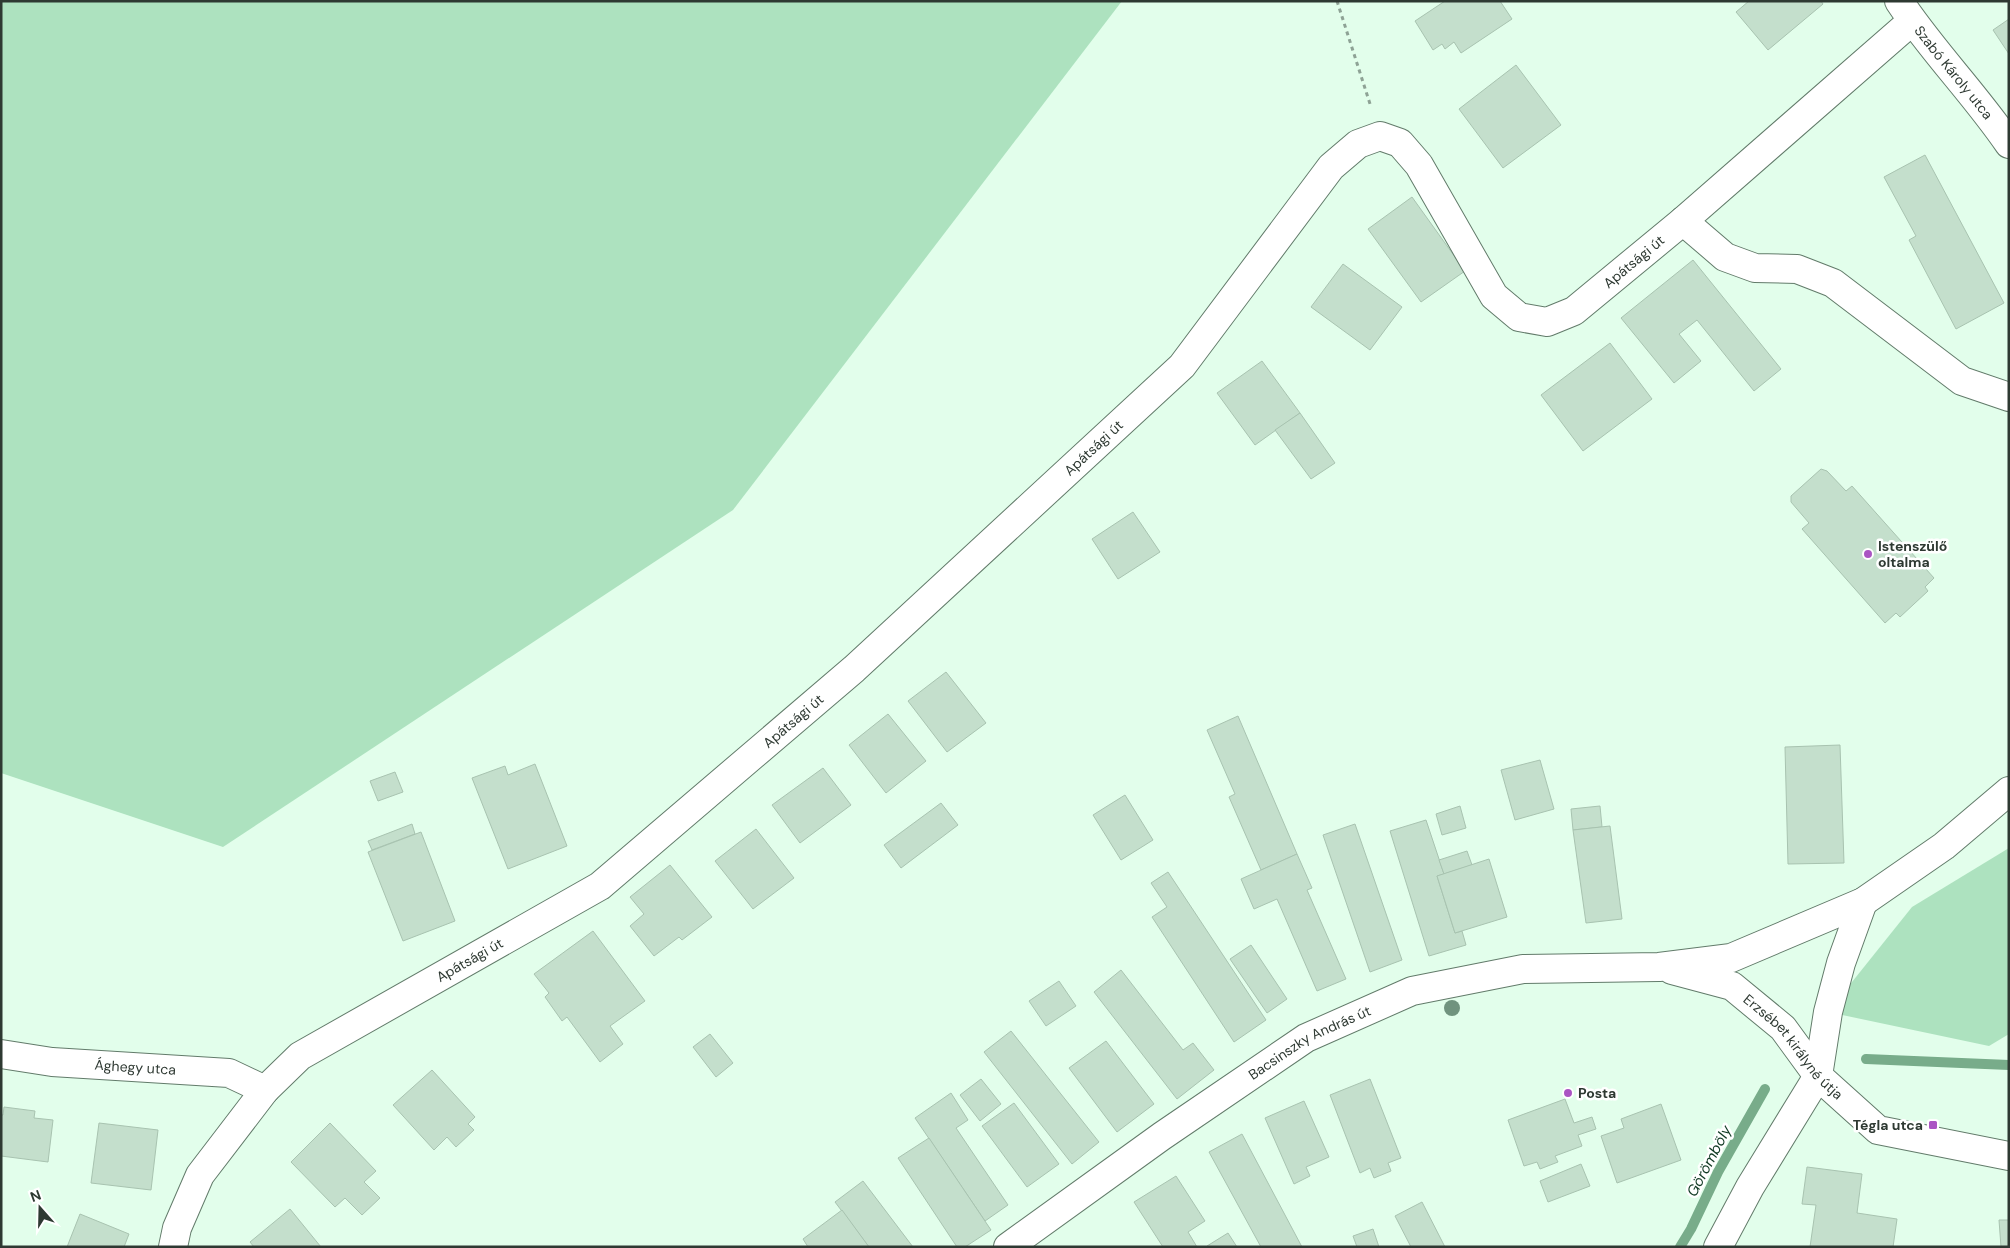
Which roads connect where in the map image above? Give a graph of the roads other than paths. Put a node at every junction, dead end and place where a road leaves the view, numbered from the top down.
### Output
1 (1905, 11) edge
2 (2009, 144) edge
3 (1683, 221) junction
4 (2009, 396) edge
5 (2009, 791) edge
6 (1863, 902) junction
7 (1659, 966) junction
8 (1, 1054) edge
9 (1818, 1076) junction
10 (265, 1090) junction
11 (2009, 1156) edge
12 (172, 1247) edge
13 (1008, 1247) edge
14 (1718, 1247) edge

1 - 2 street, Szabó Károly utca
1 - 3 street, Apátsági út
3 - 4 street
3 - 10 street, Apátsági út
5 - 6 street
6 - 7 street
6 - 9 street
7 - 9 street, Erzsébet királyné útja
7 - 13 street, Bacsinszky András út
8 - 10 street, Ághegy utca
9 - 11 street, Erzsébet királyné útja
9 - 14 street
10 - 12 street, Apátsági út

